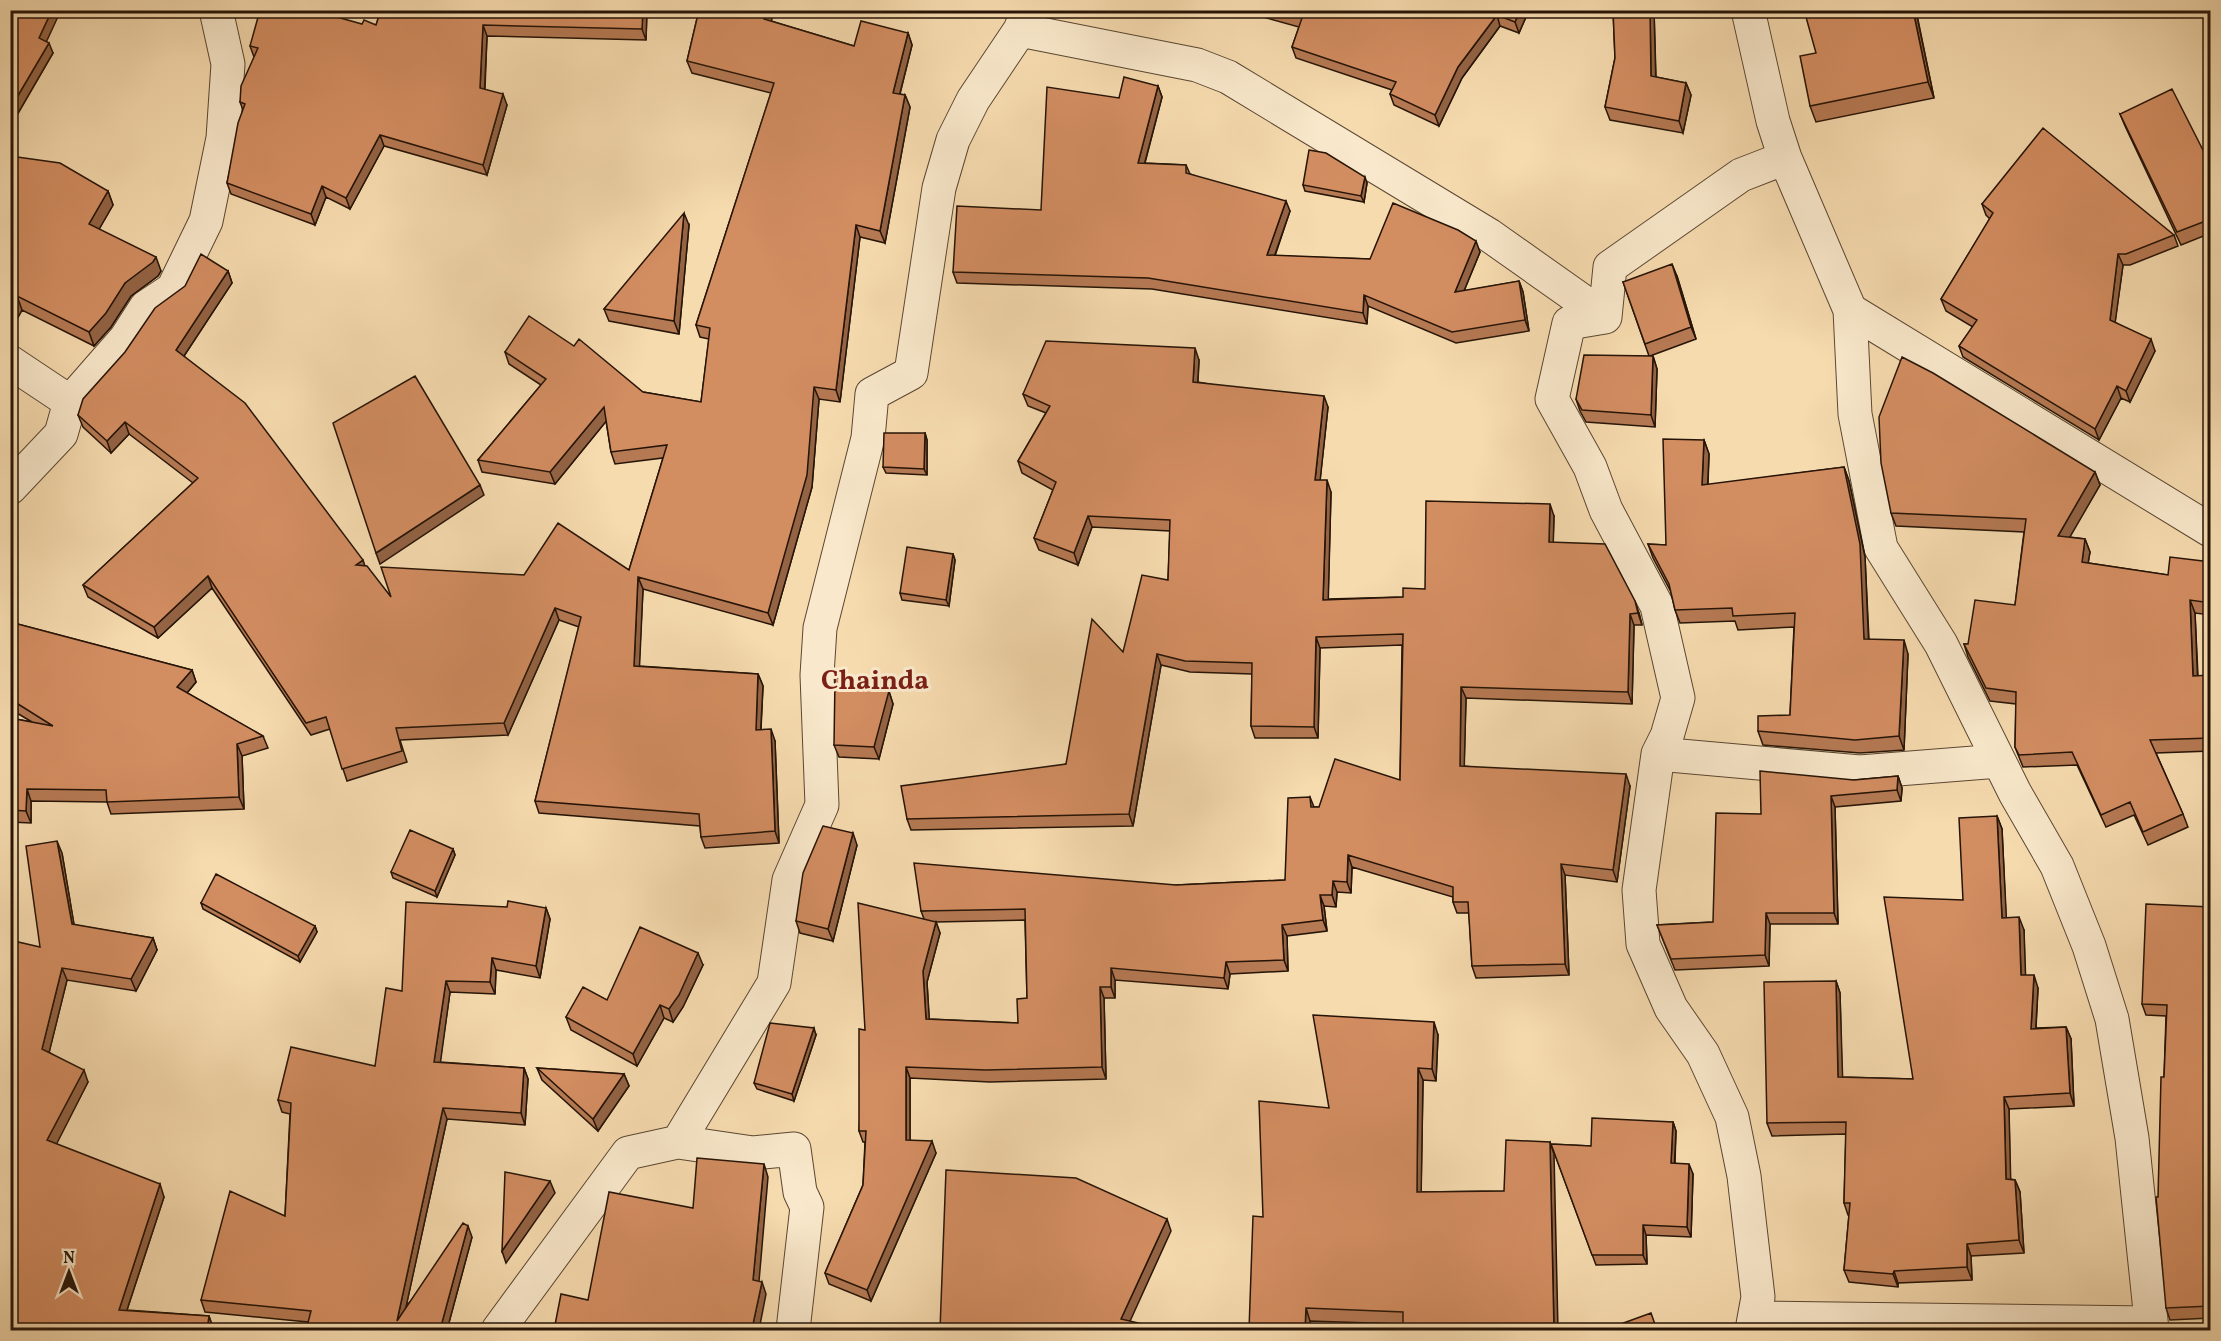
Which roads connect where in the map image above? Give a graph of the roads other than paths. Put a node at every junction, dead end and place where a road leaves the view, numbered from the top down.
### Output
1 (216, 10) edge
2 (1748, 10) edge
3 (1024, 20) edge
4 (1785, 158) junction
5 (1850, 310) junction
6 (1605, 316) junction
7 (10, 362) edge
8 (70, 402) junction
9 (10, 488) edge
10 (2211, 530) edge
11 (1658, 754) junction
12 (1999, 761) junction
13 (678, 1142) junction
14 (1754, 1324) edge
15 (2151, 1327) edge
16 (498, 1330) edge
17 (793, 1330) edge

1 - 8 street
2 - 4 street
3 - 6 street
3 - 13 street
4 - 5 street
4 - 6 street
5 - 10 street
5 - 12 street
6 - 11 street
7 - 8 street
8 - 9 street
11 - 12 street
11 - 14 street
12 - 15 street
13 - 16 street
13 - 17 street
14 - 15 street

